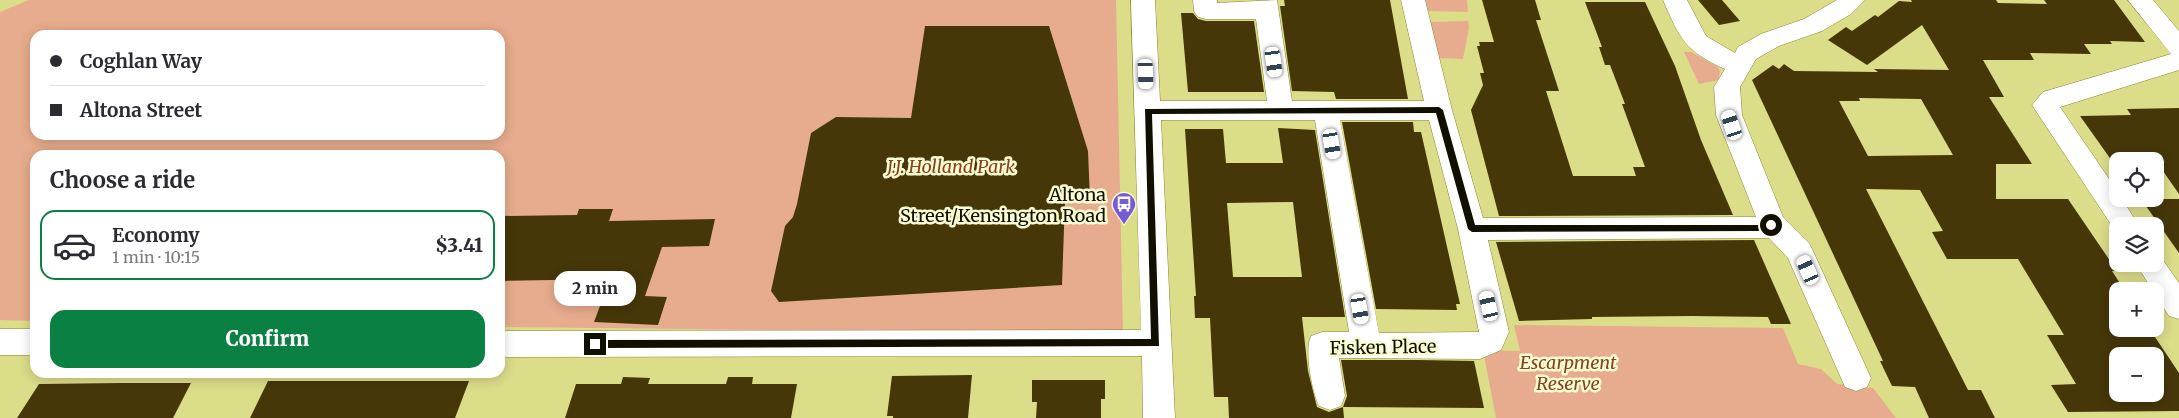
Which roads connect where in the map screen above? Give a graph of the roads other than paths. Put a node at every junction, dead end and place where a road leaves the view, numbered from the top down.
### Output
1 (1143, 0) edge
2 (1205, 0) edge
3 (1413, 0) edge
4 (1675, 0) edge
5 (1852, 0) edge
6 (2140, 0) edge
7 (1266, 6) edge
8 (2179, 48) edge
9 (2179, 61) edge
10 (1739, 65) junction
11 (1439, 110) junction
12 (1148, 111) junction
13 (1281, 111) junction
14 (1326, 111) junction
15 (2119, 217) edge
16 (1772, 223) junction
17 (1472, 229) junction
18 (2155, 272) edge
19 (2179, 307) edge
20 (0, 342) edge
21 (30, 342) edge
22 (1156, 343) junction
23 (505, 344) edge
24 (1366, 346) junction
25 (1856, 378) dead end
26 (1330, 396) dead end
27 (1158, 418) edge

1 - 12 street
2 - 7 street
3 - 11 street
4 - 10 street
5 - 10 street
6 - 8 street
7 - 13 street
9 - 15 street
10 - 16 street
11 - 14 street
11 - 17 street
12 - 13 street
12 - 22 street
13 - 14 street
14 - 24 street
16 - 17 street
16 - 25 street
17 - 24 street, Fisken Place
18 - 19 street
20 - 21 street
22 - 23 street
22 - 27 street
24 - 26 street, Fisken Place

